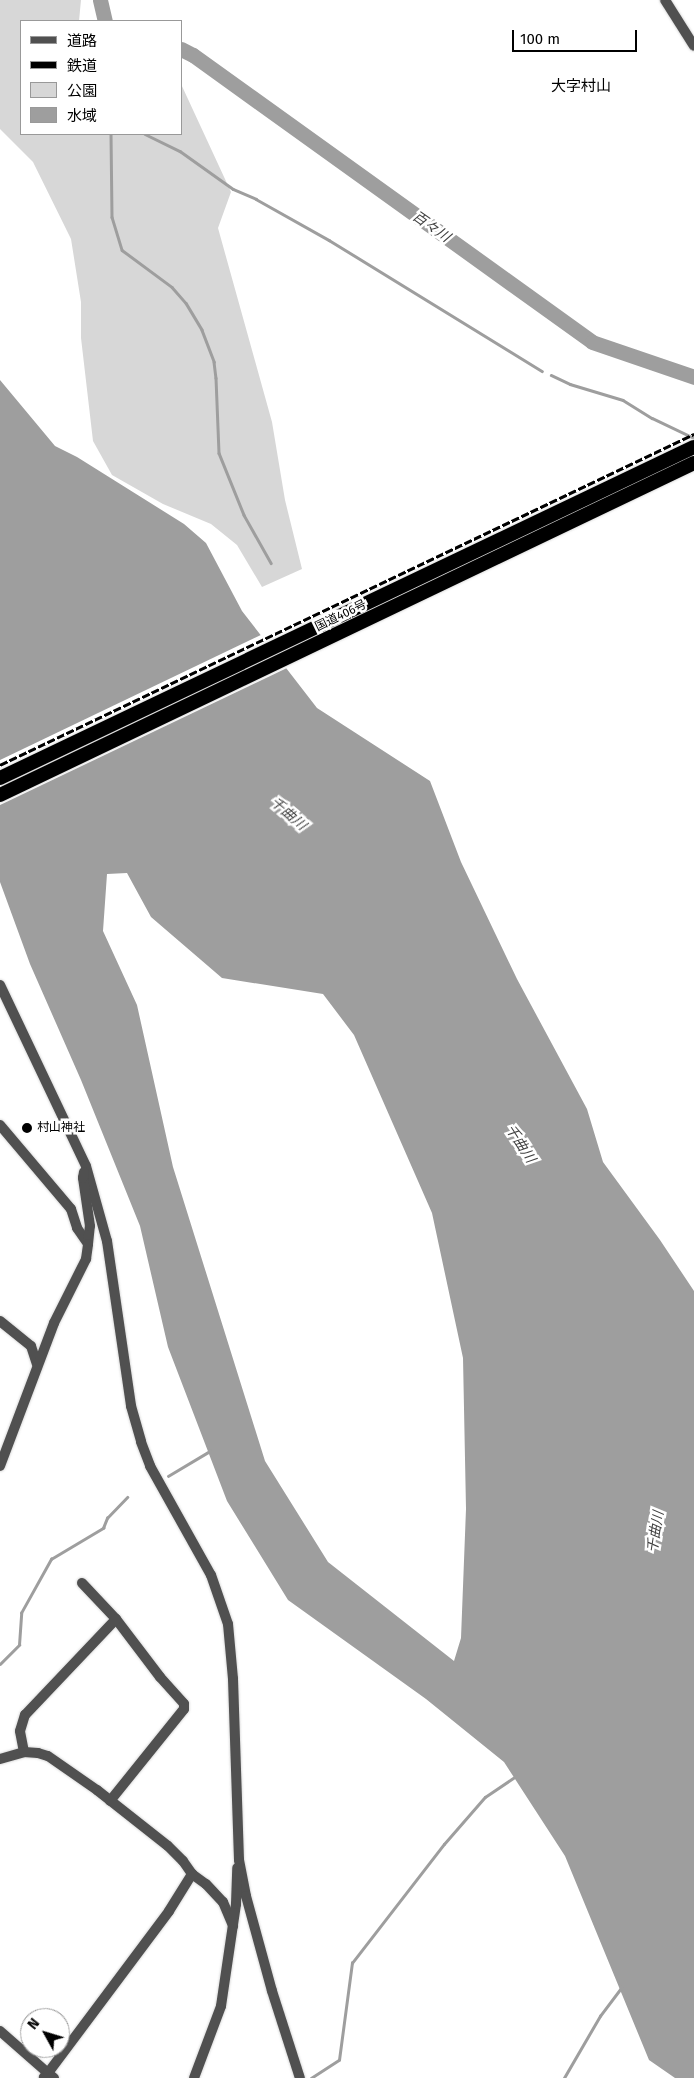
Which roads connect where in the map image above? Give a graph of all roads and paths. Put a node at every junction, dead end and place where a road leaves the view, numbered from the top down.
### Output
1 (666, 0) edge
2 (694, 46) edge
3 (694, 447) edge
4 (694, 463) edge
5 (0, 778) edge
6 (0, 795) edge
7 (1, 992) edge
8 (0, 1126) edge
9 (86, 1166) junction
10 (88, 1244) junction
11 (0, 1321) edge
12 (37, 1364) junction
13 (0, 1466) edge
14 (82, 1583) dead end
15 (116, 1619) junction
16 (24, 1752) junction
17 (0, 1759) edge
18 (110, 1800) junction
19 (239, 1860) junction
20 (192, 1874) junction
21 (232, 1926) junction
22 (0, 2031) edge
23 (48, 2076) edge
24 (194, 2078) edge
25 (300, 2078) edge

1 - 2 street
3 - 5 highway, 国道406号
4 - 6 highway, 国道406号
7 - 9 street
8 - 10 street
9 - 10 street
9 - 19 street
10 - 12 street
11 - 12 street
12 - 13 street
14 - 15 street
15 - 16 street
15 - 18 street
16 - 17 street
16 - 18 street
18 - 20 street
19 - 21 street
19 - 25 street
20 - 21 street
20 - 23 street
21 - 24 street
22 - 23 street

